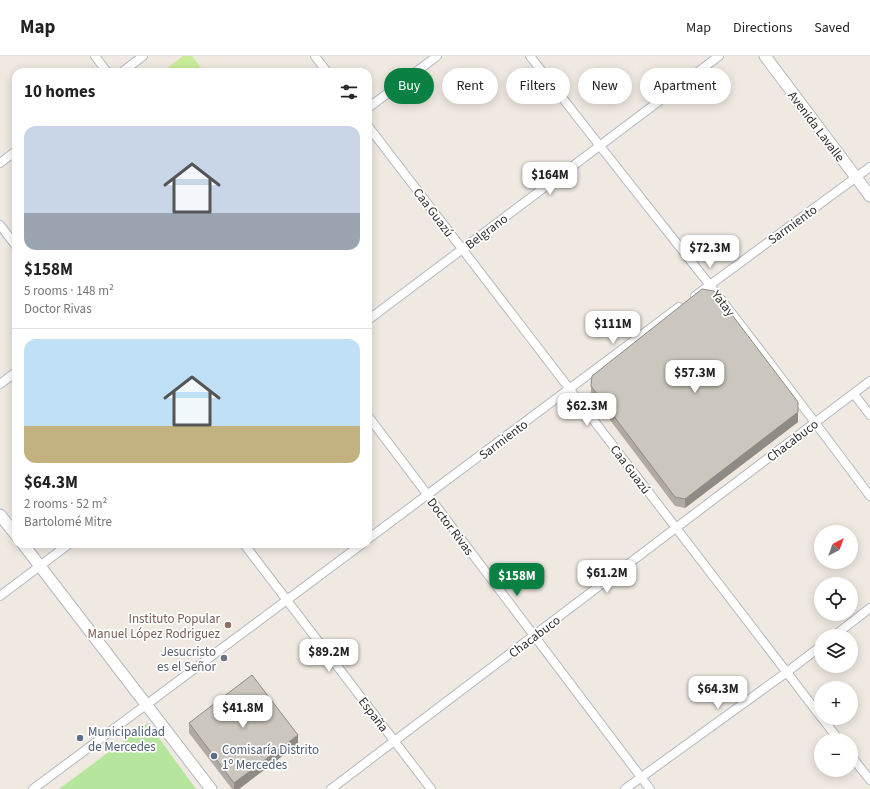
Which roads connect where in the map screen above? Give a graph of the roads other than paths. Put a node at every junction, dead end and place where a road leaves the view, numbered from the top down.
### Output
1 (95, 56) edge
2 (143, 56) edge
3 (315, 56) edge
4 (437, 56) edge
5 (530, 56) edge
6 (719, 56) edge
7 (765, 56) edge
8 (104, 68) edge
9 (127, 68) edge
10 (324, 68) edge
11 (372, 105) edge
12 (372, 131) edge
13 (599, 146) junction
14 (12, 154) edge
15 (0, 163) edge
16 (870, 167) edge
17 (856, 178) junction
18 (870, 196) edge
19 (0, 225) edge
20 (12, 241) edge
21 (462, 249) junction
22 (710, 285) junction
23 (372, 317) edge
24 (12, 375) edge
25 (870, 381) edge
26 (0, 384) edge
27 (570, 389) junction
28 (854, 394) junction
29 (870, 416) edge
30 (372, 421) edge
31 (815, 422) junction
32 (428, 495) junction
33 (870, 496) edge
34 (0, 515) edge
35 (677, 529) junction
36 (12, 531) edge
37 (372, 536) edge
38 (26, 548) edge
39 (64, 548) edge
40 (247, 548) edge
41 (357, 548) edge
42 (40, 566) junction
43 (0, 596) edge
44 (286, 600) junction
45 (870, 608) edge
46 (843, 629) edge
47 (534, 636) junction
48 (814, 651) edge
49 (787, 672) junction
50 (146, 705) junction
51 (814, 707) edge
52 (394, 741) junction
53 (858, 765) edge
54 (642, 777) junction
55 (870, 780) edge
56 (34, 789) edge
57 (211, 789) edge
58 (331, 789) edge
59 (431, 789) edge
60 (626, 789) edge
61 (650, 789) edge

1 - 8 street
2 - 9 street
3 - 10 street
4 - 11 street
5 - 13 street, Yatay
6 - 13 street, Belgrano
7 - 17 street, Avenida Lavalle
12 - 21 street, Caa Guazú
13 - 21 street, Belgrano
13 - 22 street, Yatay
14 - 15 street
16 - 17 street, Sarmiento
17 - 18 street, Avenida Lavalle
17 - 22 street, Sarmiento
19 - 20 street
21 - 23 street, Belgrano
21 - 27 street, Caa Guazú
22 - 27 street, Sarmiento
22 - 31 street, Yatay
24 - 26 street
25 - 28 street, Chacabuco
27 - 32 street, Sarmiento
27 - 35 street, Caa Guazú
28 - 29 street
28 - 31 street, Chacabuco
30 - 32 street, Doctor Rivas
31 - 33 street, Yatay
31 - 35 street, Chacabuco
32 - 37 street, Sarmiento
32 - 47 street, Doctor Rivas
34 - 36 street
35 - 47 street, Chacabuco
35 - 49 street, Caa Guazú
38 - 42 street
39 - 42 street
40 - 44 street, España
41 - 44 street
42 - 43 street
42 - 50 street
44 - 50 street
44 - 52 street, España
45 - 46 street
47 - 52 street, Chacabuco
47 - 54 street, Doctor Rivas
48 - 49 street
49 - 51 street, Caa Guazú
49 - 54 street
50 - 56 street
50 - 57 street
52 - 58 street, Chacabuco
52 - 59 street, España
53 - 55 street
54 - 60 street
54 - 61 street, Doctor Rivas

